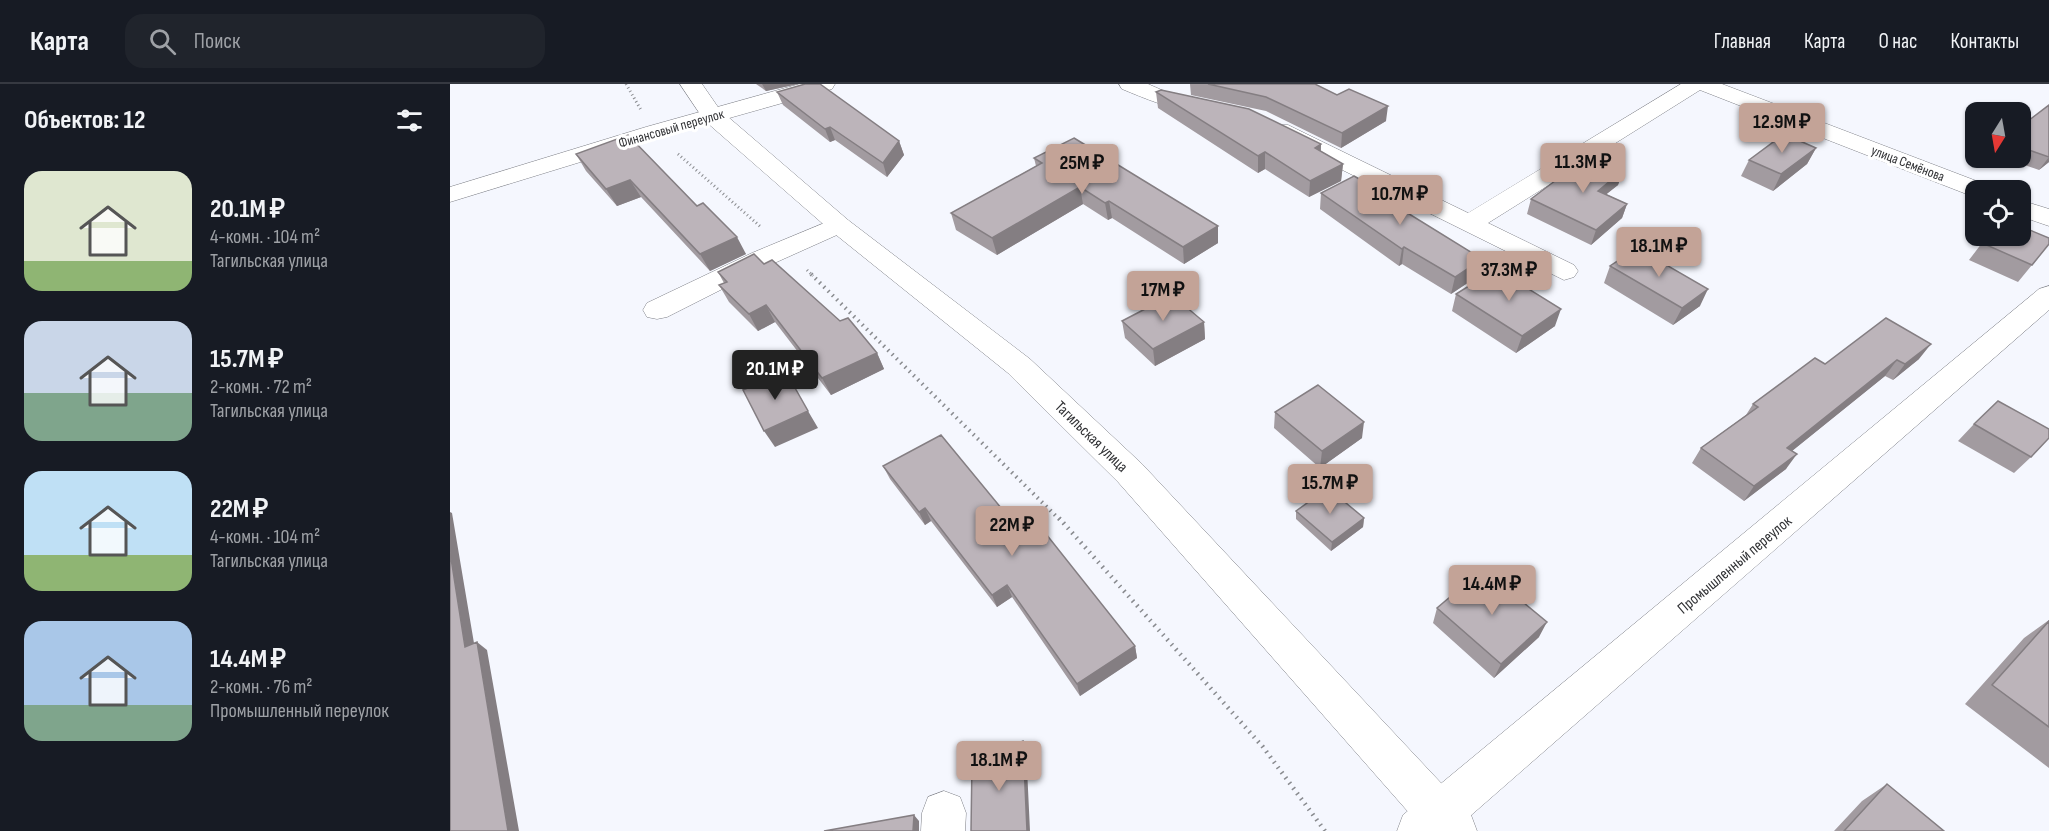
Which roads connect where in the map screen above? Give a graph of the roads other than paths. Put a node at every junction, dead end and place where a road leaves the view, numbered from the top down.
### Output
1 (690, 84) edge
2 (824, 84) edge
3 (1130, 84) edge
4 (1696, 84) edge
5 (1703, 84) edge
6 (1224, 111) edge
7 (712, 116) junction
8 (1257, 118) edge
9 (1965, 185) edge
10 (450, 195) edge
11 (2031, 211) edge
12 (2049, 218) edge
13 (1470, 223) junction
14 (839, 225) junction
15 (1564, 271) dead end
16 (2049, 295) edge
17 (657, 310) dead end
18 (1438, 826) edge

1 - 7 street, Тагильская улица
2 - 7 street, Финансовый переулок
3 - 6 street
4 - 13 street
5 - 9 street, улица Семёнова
7 - 10 street, Финансовый переулок
7 - 14 street, Тагильская улица
8 - 13 street
11 - 12 street
13 - 15 street
14 - 17 street
14 - 18 street, Тагильская улица
16 - 18 street, Промышленный переулок

